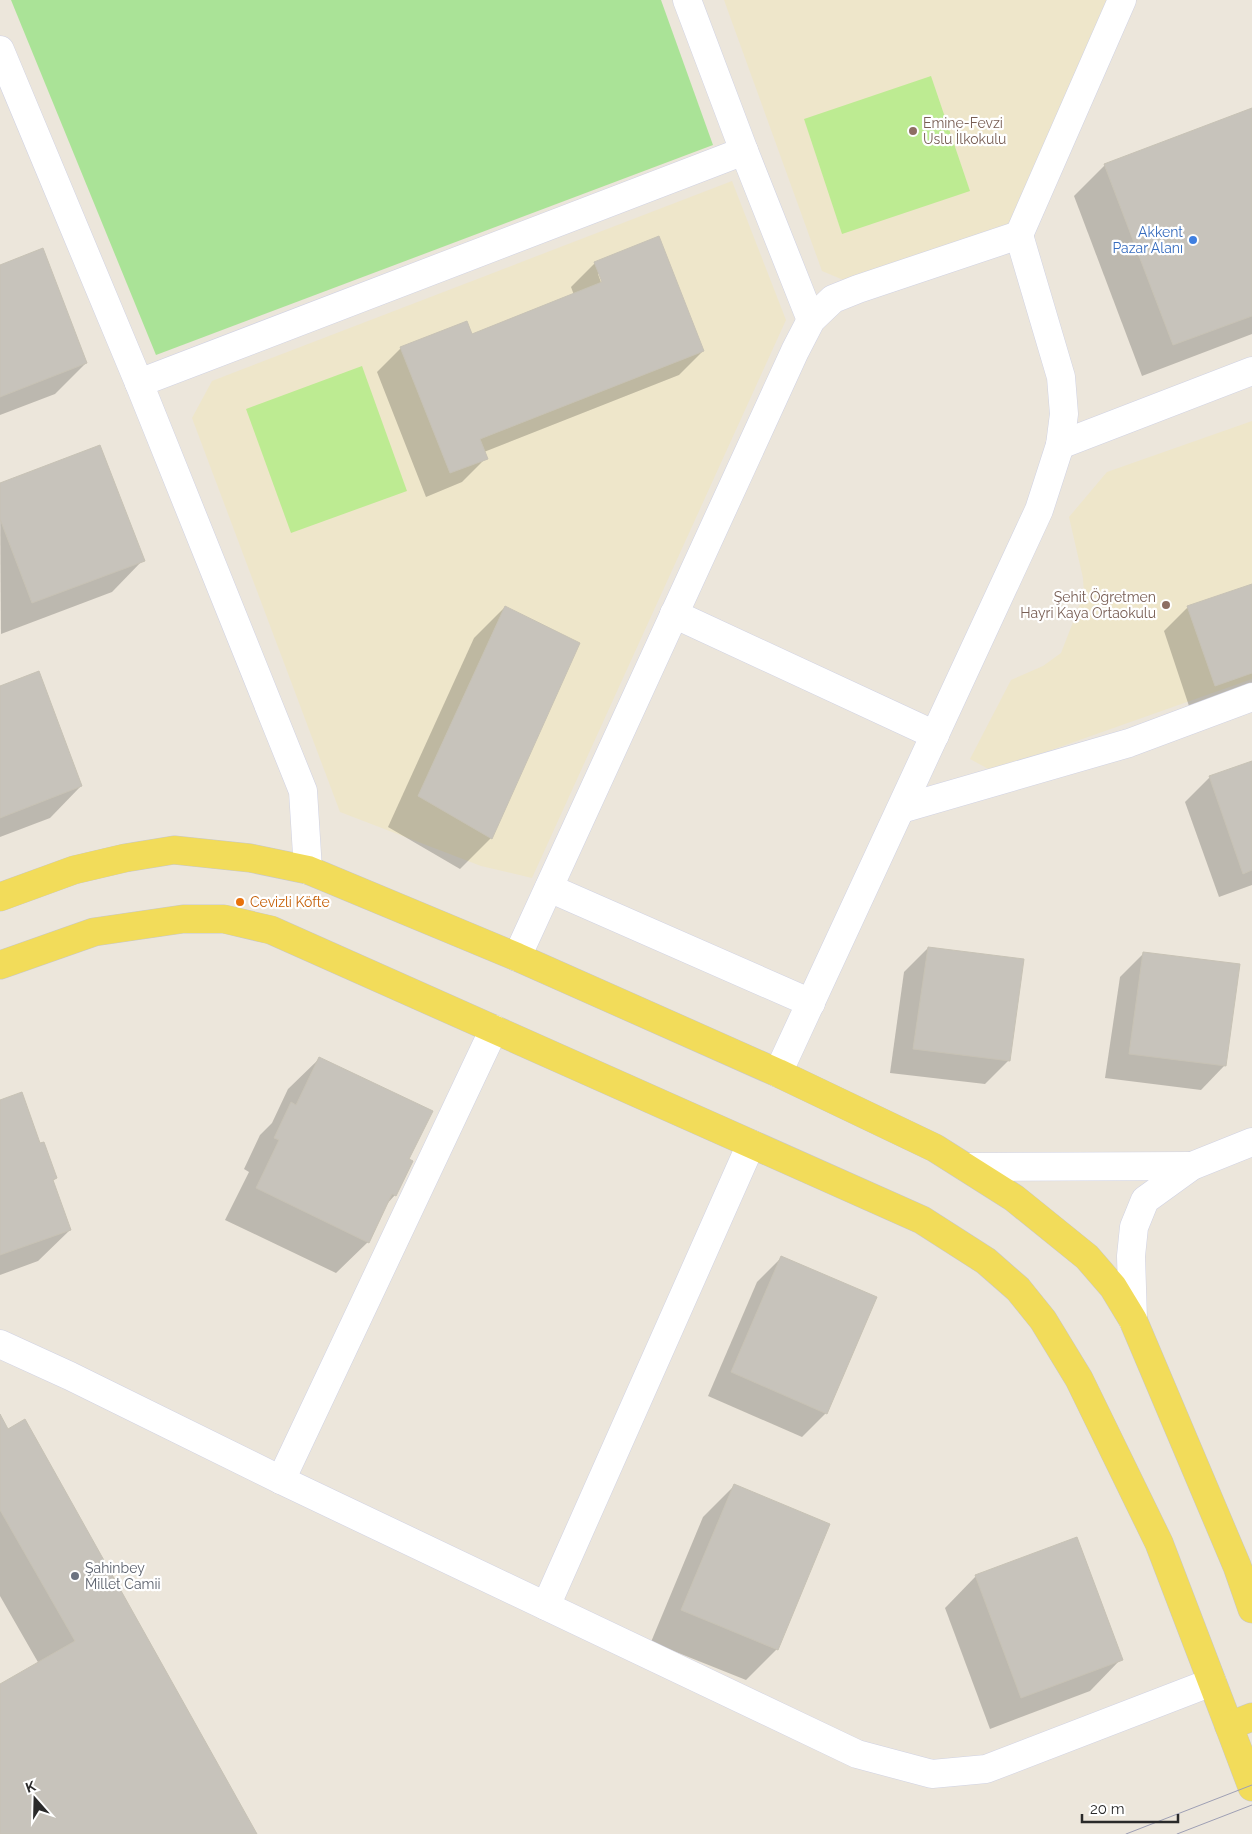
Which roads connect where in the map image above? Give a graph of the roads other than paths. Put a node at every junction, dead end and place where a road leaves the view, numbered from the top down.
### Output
1 (687, 0) edge
2 (1122, 0) edge
3 (0, 50) edge
4 (744, 151) junction
5 (1018, 235) junction
6 (811, 320) junction
7 (1252, 371) edge
8 (139, 383) junction
9 (1060, 445) junction
10 (674, 614) junction
11 (1252, 698) edge
12 (935, 735) junction
13 (901, 809) junction
14 (308, 870) junction
15 (549, 888) junction
16 (0, 897) edge
17 (517, 958) junction
18 (0, 965) edge
19 (811, 1003) junction
20 (494, 1029) junction
21 (778, 1073) junction
22 (1252, 1142) edge
23 (751, 1144) junction
24 (1192, 1166) junction
25 (966, 1167) junction
26 (1133, 1320) junction
27 (0, 1344) edge
28 (281, 1480) junction
29 (1244, 1576) edge
30 (546, 1606) junction
31 (1252, 1609) edge
32 (1212, 1682) junction
33 (1241, 1722) edge
34 (1252, 1787) edge

1 - 4 street
2 - 5 street
3 - 8 street
4 - 6 street
4 - 8 street
5 - 6 street
5 - 9 street
6 - 10 street
7 - 9 street
8 - 14 street
9 - 12 street
10 - 12 street
10 - 15 street
11 - 13 street
12 - 13 street
13 - 19 street
14 - 16 main road
14 - 17 main road
15 - 17 street
15 - 19 street
17 - 21 main road
18 - 20 main road
19 - 21 street
20 - 23 main road
20 - 28 street
21 - 25 main road
22 - 24 street
23 - 30 street
23 - 32 main road
24 - 25 street
24 - 26 street
25 - 26 main road
26 - 29 main road
27 - 28 street
28 - 30 street
29 - 31 main road
30 - 32 street
32 - 33 main road
33 - 34 main road

